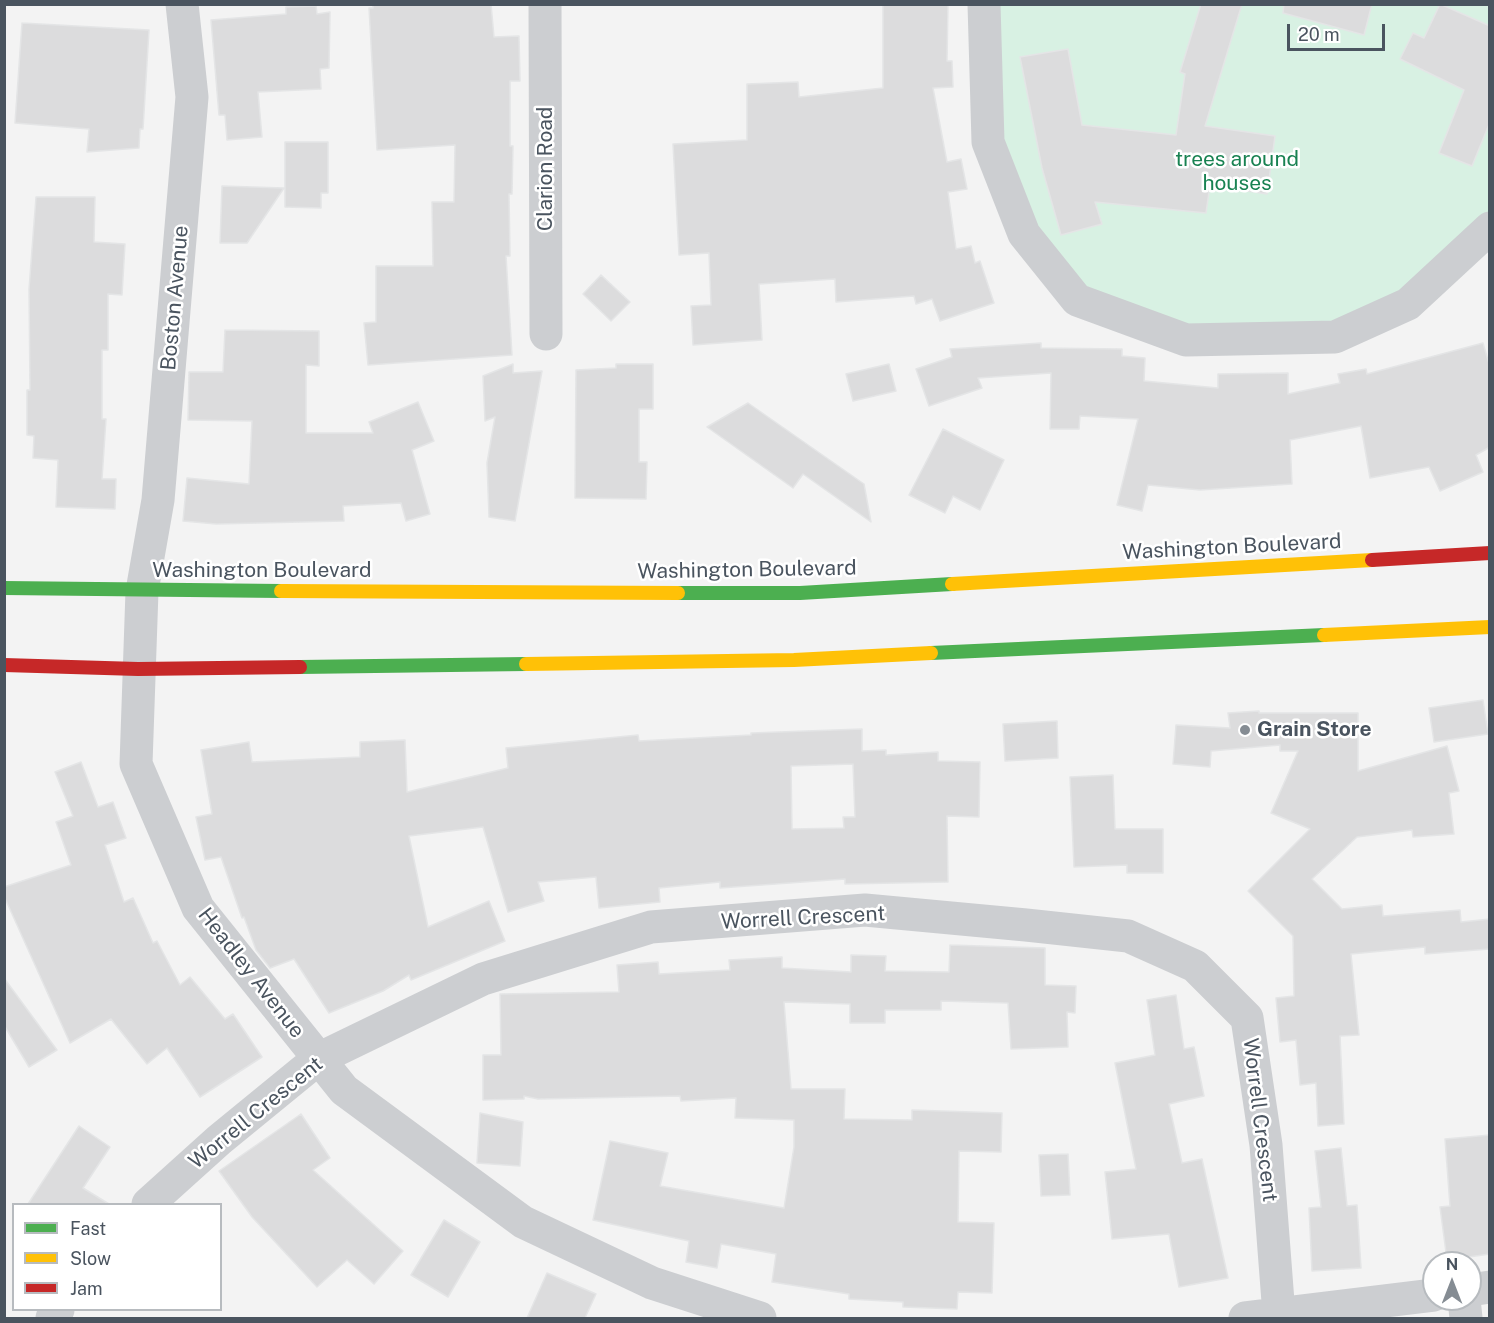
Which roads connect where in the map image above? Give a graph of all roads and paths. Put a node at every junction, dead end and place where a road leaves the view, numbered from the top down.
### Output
1 (182, 4) edge
2 (545, 4) edge
3 (984, 4) edge
4 (1490, 228) edge
5 (546, 334) dead end
6 (1490, 553) edge
7 (4, 588) edge
8 (142, 591) junction
9 (1490, 627) edge
10 (4, 665) edge
11 (138, 669) junction
12 (318, 1059) junction
13 (149, 1203) edge
14 (1422, 1297) edge
15 (1279, 1315) junction
16 (760, 1318) edge
17 (1245, 1318) edge

1 - 8 street, Boston Avenue
2 - 5 street, Clarion Road
3 - 4 street
6 - 8 highway, Washington Boulevard
7 - 8 highway, Washington Boulevard
8 - 11 street, Headley Avenue
9 - 11 highway
10 - 11 highway
11 - 12 street, Headley Avenue
12 - 13 street, Worrell Crescent
12 - 15 street, Worrell Crescent
12 - 16 street, Headley Avenue
14 - 15 street
15 - 17 street

